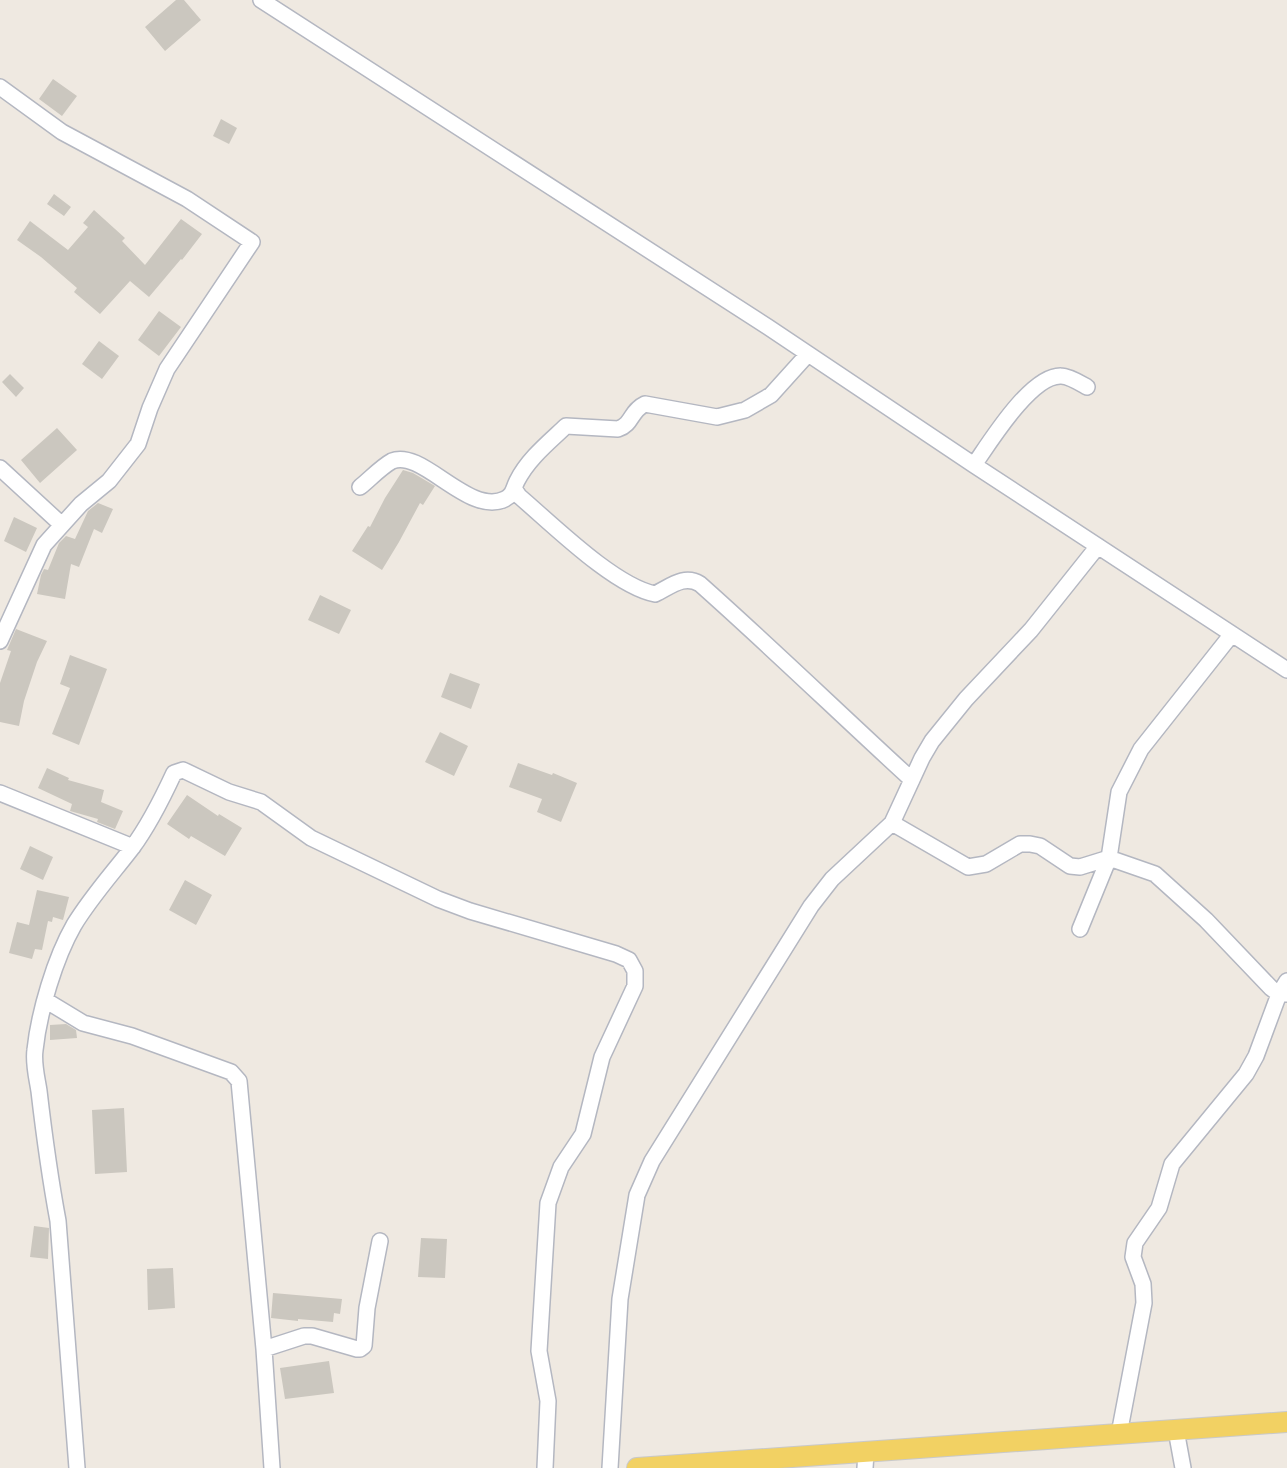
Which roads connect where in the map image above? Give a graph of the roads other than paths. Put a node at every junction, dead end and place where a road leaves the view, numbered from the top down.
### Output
1 (261, 0) edge
2 (0, 87) edge
3 (808, 354) junction
4 (1087, 387) dead end
5 (974, 465) junction
6 (0, 468) edge
7 (360, 488) dead end
8 (515, 490) junction
9 (62, 525) junction
10 (1098, 546) junction
11 (1232, 634) junction
12 (0, 641) edge
13 (1287, 670) edge
14 (912, 780) junction
15 (0, 793) edge
16 (892, 824) junction
17 (133, 847) junction
18 (1109, 858) junction
19 (1080, 929) dead end
20 (1284, 990) edge
21 (45, 1000) junction
22 (380, 1241) dead end
23 (264, 1349) junction
24 (1287, 1422) edge
25 (1176, 1430) junction
26 (1119, 1434) junction
27 (865, 1460) edge
28 (77, 1468) edge
29 (272, 1468) edge
30 (545, 1468) edge
31 (610, 1468) edge
32 (636, 1468) edge
33 (1183, 1468) edge

1 - 3 street
2 - 9 street
3 - 5 street
3 - 8 street
4 - 5 street
5 - 10 street
6 - 9 street
7 - 8 street
8 - 14 street
9 - 12 street
10 - 11 street
10 - 14 street
11 - 13 street
11 - 18 street
14 - 16 street
15 - 17 street
16 - 18 street
16 - 31 street
17 - 21 street
17 - 30 street
18 - 19 street
18 - 20 street
20 - 26 street
21 - 23 street
21 - 28 street
22 - 23 street
23 - 29 street
24 - 25 main road
25 - 26 main road
25 - 33 street
26 - 27 main road
27 - 32 main road

